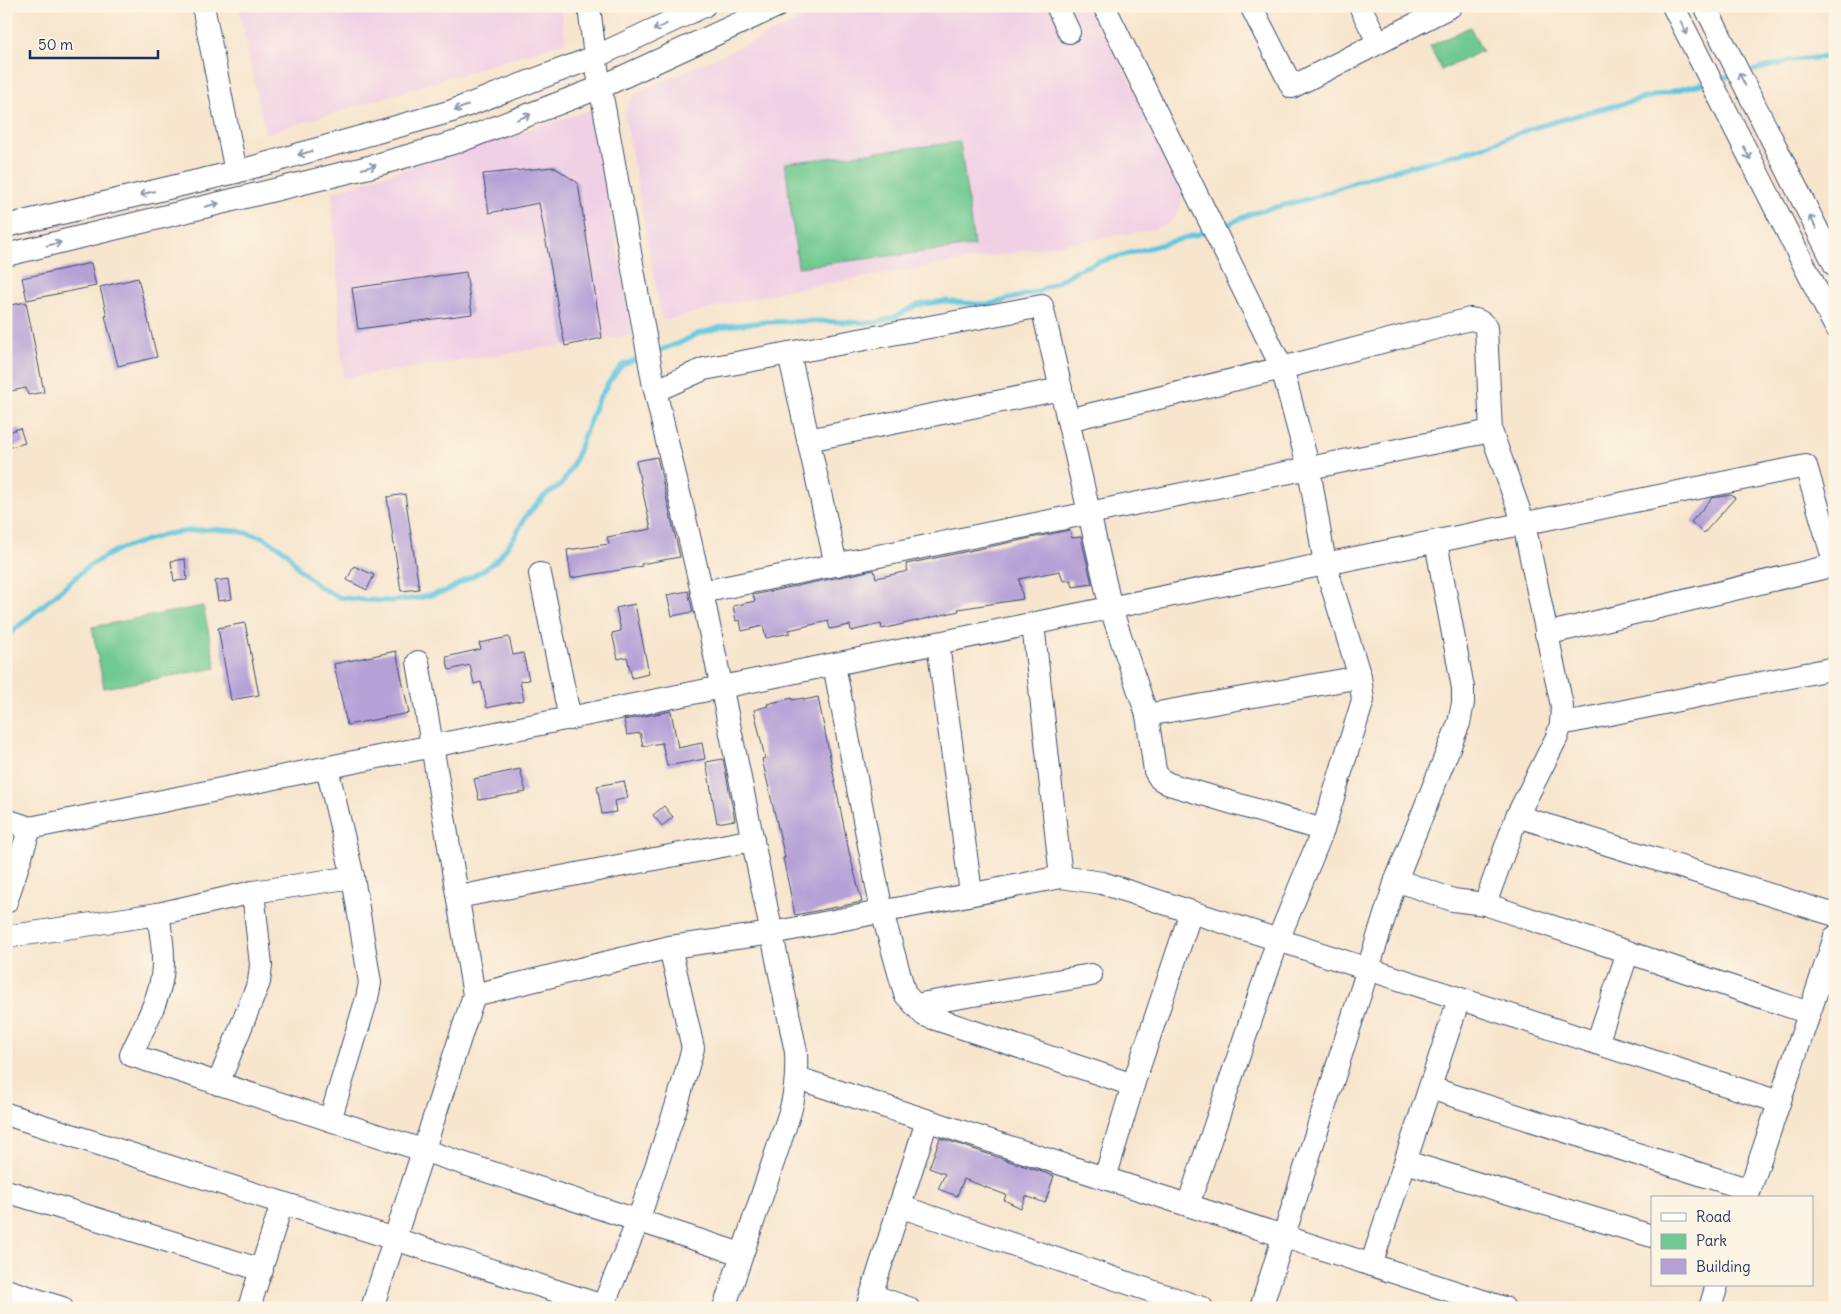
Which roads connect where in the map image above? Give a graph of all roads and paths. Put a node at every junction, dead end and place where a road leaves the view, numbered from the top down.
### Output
1 (203, 6) edge
2 (589, 6) edge
3 (704, 6) edge
4 (777, 6) edge
5 (1057, 6) edge
6 (1104, 6) edge
7 (1251, 6) edge
8 (1360, 6) edge
9 (1451, 6) edge
10 (1673, 6) edge
11 (1705, 6) edge
12 (1070, 32) dead end
13 (1378, 42) junction
14 (595, 57) junction
15 (601, 87) junction
16 (236, 172) junction
17 (6, 226) edge
18 (6, 255) edge
19 (1835, 265) edge
20 (1835, 326) edge
21 (789, 353) junction
22 (1282, 368) junction
23 (655, 385) junction
24 (1061, 389) junction
25 (1068, 420) junction
26 (1491, 432) junction
27 (808, 440) junction
28 (1309, 469) junction
29 (1089, 514) junction
30 (1524, 524) junction
31 (1436, 542) junction
32 (1325, 564) junction
33 (836, 565) junction
34 (1835, 565) edge
35 (540, 574) dead end
36 (702, 592) junction
37 (1111, 608) junction
38 (1033, 624) junction
39 (1546, 634) junction
40 (938, 644) junction
41 (418, 662) dead end
42 (834, 665) junction
43 (1835, 668) edge
44 (1360, 677) junction
45 (722, 688) junction
46 (1147, 715) junction
47 (570, 719) junction
48 (1561, 724) junction
49 (432, 747) junction
50 (327, 768) junction
51 (1517, 816) junction
52 (6, 820) edge
53 (30, 828) junction
54 (1323, 830) junction
55 (752, 840) junction
56 (353, 877) junction
57 (1061, 877) junction
58 (1396, 880) junction
59 (253, 892) junction
60 (971, 893) junction
61 (458, 897) junction
62 (6, 902) edge
63 (1485, 904) junction
64 (882, 912) junction
65 (1191, 912) junction
66 (158, 914) junction
67 (1835, 914) edge
68 (772, 933) junction
69 (6, 937) edge
70 (1835, 937) edge
71 (1278, 940) junction
72 (670, 947) junction
73 (1628, 952) junction
74 (1368, 969) junction
75 (1092, 975) dead end
76 (474, 995) junction
77 (1459, 999) junction
78 (915, 1005) junction
79 (1809, 1013) junction
80 (1596, 1043) junction
81 (797, 1078) junction
82 (218, 1084) junction
83 (1133, 1085) junction
84 (1430, 1088) junction
85 (1779, 1102) junction
86 (6, 1114) edge
87 (330, 1120) junction
88 (927, 1121) junction
89 (423, 1151) junction
90 (1406, 1162) junction
91 (1105, 1178) junction
92 (6, 1191) edge
93 (1748, 1194) edge
94 (282, 1203) junction
95 (1188, 1205) junction
96 (899, 1206) junction
97 (638, 1221) junction
98 (1284, 1236) junction
99 (1651, 1236) edge
100 (394, 1239) junction
101 (741, 1254) junction
102 (1371, 1264) junction
103 (262, 1270) junction
104 (1717, 1286) edge
105 (6, 1290) edge
106 (869, 1302) edge
107 (1162, 1302) edge
108 (602, 1307) edge
109 (62, 1308) edge
110 (249, 1308) edge
111 (372, 1308) edge
112 (724, 1308) edge
113 (908, 1308) edge
114 (1202, 1308) edge
115 (1261, 1308) edge
116 (1504, 1308) edge
117 (1710, 1308) edge

1 - 16 street
2 - 14 street
3 -> 14 street
4 - 15 street
5 - 12 street
6 - 22 street
7 - 13 street
8 - 13 street
9 - 13 street
10 -> 20 street
19 -> 11 street
14 - 15 street
14 -> 16 street
18 -> 15 street
15 - 23 street
16 -> 17 street
21 - 23 street
21 - 24 street
21 - 27 street
22 - 25 street
22 - 26 street
22 - 28 street
23 - 36 street
24 - 25 street
24 - 27 street
25 - 29 street
26 - 28 street
26 - 30 street
27 - 33 street
28 - 29 street
28 - 32 street
29 - 33 street
29 - 37 street
30 - 31 street
30 - 34 street
30 - 39 street
31 - 32 street
31 - 58 street
32 - 37 street
32 - 44 street
33 - 36 street
34 - 39 street
35 - 47 street
36 - 45 street
37 - 38 street
37 - 46 street
38 - 40 street
38 - 57 street
39 - 48 street
40 - 42 street
40 - 60 street
41 - 49 street
42 - 45 street
42 - 64 street
43 - 48 street
44 - 46 street
44 - 54 street
45 - 47 street
45 - 55 street
46 - 54 street
47 - 49 street
48 - 51 street
49 - 50 street
49 - 61 street
50 - 53 street
50 - 56 street
51 - 63 street
51 - 67 street
52 - 53 street
53 - 62 street
54 - 71 street
55 - 61 street
55 - 68 street
56 - 59 street
56 - 87 street
57 - 60 street
57 - 65 street
58 - 63 street
58 - 74 street
59 - 66 street
59 - 82 street
60 - 64 street
61 - 76 street
63 - 73 street
64 - 68 street
64 - 78 street
65 - 71 street
65 - 83 street
66 - 69 street
66 - 82 street
68 - 72 street
68 - 81 street
70 - 79 street
71 - 74 street
71 - 95 street
72 - 76 street
72 - 97 street
73 - 79 street
73 - 80 street
74 - 77 street
74 - 98 street
75 - 78 street
76 - 89 street
77 - 80 street
77 - 84 street
78 - 83 street
79 - 85 street
80 - 85 street
81 - 88 street
81 - 101 street
82 - 87 street
83 - 91 street
84 - 90 street
84 - 93 street
85 - 93 street
86 - 94 street
87 - 89 street
88 - 91 street
88 - 96 street
89 - 97 street
89 - 100 street
90 - 99 street
90 - 102 street
91 - 95 street
92 - 103 street
94 - 100 street
94 - 103 street
95 - 98 street
96 - 106 street
96 - 107 street
97 - 101 street
97 - 108 street
98 - 102 street
98 - 115 street
100 - 108 street
100 - 111 street
101 - 112 street
102 - 116 street
103 - 110 street
104 - 117 street
105 - 109 street
106 - 113 street
107 - 114 street

